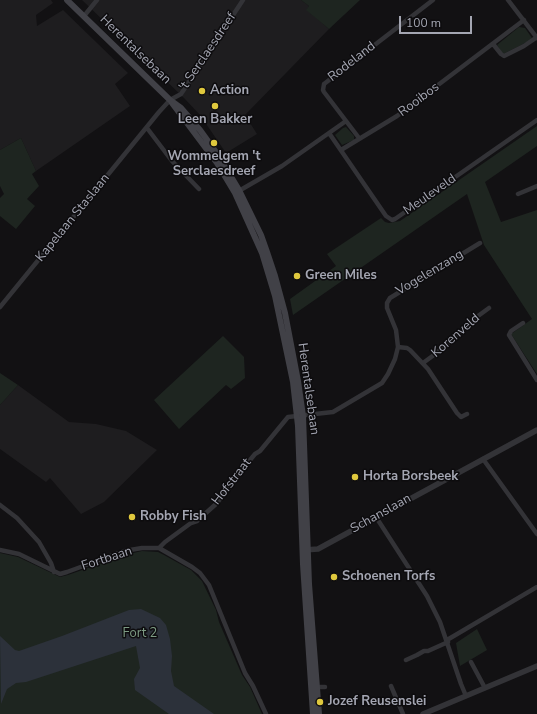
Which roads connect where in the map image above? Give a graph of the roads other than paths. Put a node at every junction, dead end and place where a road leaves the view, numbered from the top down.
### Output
1 (67, 0) edge
2 (97, 0) edge
3 (243, 0) edge
4 (433, 0) edge
5 (508, 0) edge
6 (84, 16) junction
7 (524, 20) junction
8 (537, 37) edge
9 (493, 44) junction
10 (170, 100) junction
11 (537, 120) edge
12 (346, 121) junction
13 (146, 128) junction
14 (329, 133) junction
15 (359, 138) junction
16 (341, 150) junction
17 (537, 186) edge
18 (199, 189) dead end
19 (237, 192) junction
20 (518, 194) dead end
21 (480, 243) dead end
22 (0, 307) edge
23 (489, 308) dead end
24 (523, 323) dead end
25 (398, 347) junction
26 (423, 363) junction
27 (537, 380) edge
28 (466, 414) dead end
29 (300, 416) junction
30 (537, 430) edge
31 (483, 459) junction
32 (0, 505) edge
33 (376, 517) junction
34 (537, 534) edge
35 (159, 548) junction
36 (0, 550) edge
37 (305, 550) junction
38 (54, 572) junction
39 (537, 587) edge
40 (447, 641) junction
41 (406, 660) dead end
42 (471, 662) dead end
43 (537, 666) edge
44 (392, 686) dead end
45 (317, 687) junction
46 (324, 687) dead end
47 (485, 688) junction
48 (466, 696) junction
49 (266, 714) edge
50 (313, 714) edge
51 (319, 714) edge
52 (403, 714) edge
53 (423, 714) edge

1 - 6 main road, Herentalsebaan
2 - 6 street
3 - 10 street, 't Serclaesdreef
4 - 12 street, Rodeland
5 - 7 street
6 - 10 main road, Herentalsebaan
7 - 8 street
7 - 9 street, Rooibos
8 - 9 street
9 - 15 street, Rooibos
10 - 13 street, Kapelaan Staslaan
10 - 19 main road, Herentalsebaan
11 - 16 street, Meuleveld
12 - 14 street
12 - 15 street, Rodeland
13 - 18 street
13 - 22 street, Kapelaan Staslaan
14 - 16 street, Meuleveld
14 - 19 street
15 - 16 street, Rooibos
17 - 20 street
19 - 29 main road, Herentalsebaan
21 - 25 street, Vogelenzang
23 - 26 street, Korenveld
24 - 27 street
25 - 26 street, Korenveld
25 - 29 street, Vogelenzang
26 - 28 street, Korenveld
29 - 35 street, Hofstraat
29 - 37 main road, Herentalsebaan
30 - 31 street, Schanslaan
31 - 33 street, Schanslaan
31 - 34 street
32 - 38 street
33 - 37 street, Schanslaan
33 - 40 street
35 - 38 street, Fortbaan
35 - 49 street
36 - 38 street
37 - 45 main road, Herentalsebaan
37 - 50 main road, Herentalsebaan
39 - 40 street
40 - 41 street
40 - 48 street
42 - 47 street
43 - 47 street
44 - 52 street
45 - 46 street
45 - 51 main road, Herentalsebaan
47 - 48 street
48 - 53 street

